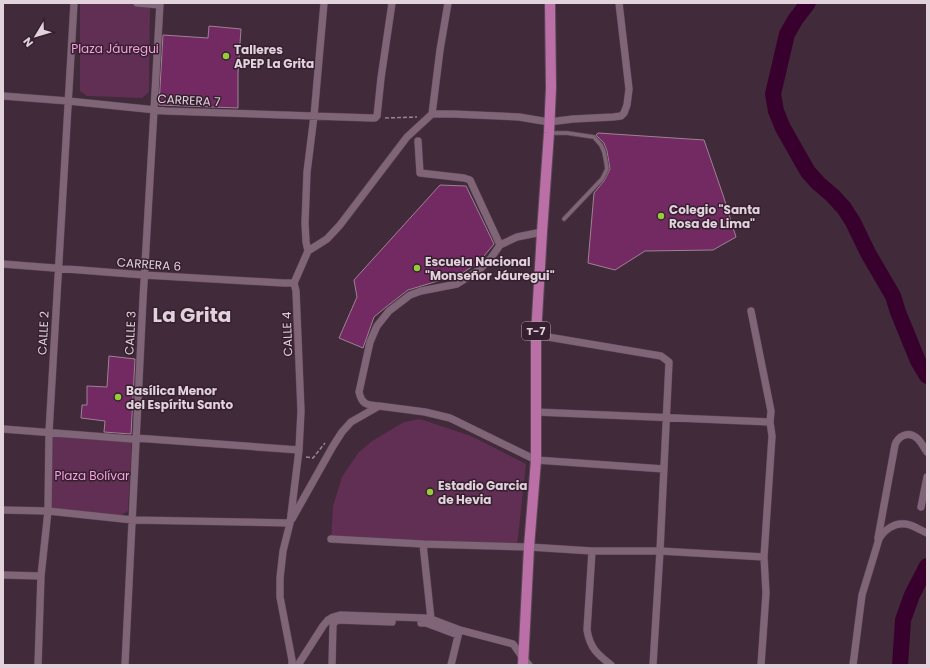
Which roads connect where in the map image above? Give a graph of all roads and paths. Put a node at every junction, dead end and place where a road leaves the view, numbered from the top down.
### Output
1 (74, 3) edge
2 (137, 3) edge
3 (324, 3) edge
4 (392, 3) edge
5 (448, 3) edge
6 (550, 3) edge
7 (619, 3) edge
8 (160, 4) edge
9 (3, 96) edge
10 (68, 101) junction
11 (154, 110) junction
12 (314, 116) junction
13 (431, 116) junction
14 (375, 118) junction
15 (549, 122) junction
16 (549, 133) junction
17 (418, 141) dead end
18 (564, 219) dead end
19 (542, 232) junction
20 (500, 245) junction
21 (308, 251) junction
22 (3, 264) edge
23 (58, 268) junction
24 (144, 275) junction
25 (294, 283) junction
26 (751, 311) dead end
27 (536, 335) junction
28 (379, 406) junction
29 (536, 412) junction
30 (667, 418) junction
31 (770, 422) junction
32 (3, 429) edge
33 (49, 432) junction
34 (136, 438) junction
35 (299, 450) junction
36 (927, 452) edge
37 (536, 460) junction
38 (664, 469) junction
39 (927, 477) edge
40 (921, 507) dead end
41 (3, 510) edge
42 (48, 511) junction
43 (133, 520) junction
44 (290, 523) junction
45 (927, 533) edge
46 (331, 539) dead end
47 (878, 541) junction
48 (424, 544) junction
49 (529, 547) junction
50 (592, 551) junction
51 (660, 551) junction
52 (764, 557) junction
53 (3, 575) edge
54 (41, 576) junction
55 (431, 619) junction
56 (459, 632) junction
57 (525, 663) edge
58 (38, 665) edge
59 (125, 665) edge
60 (292, 665) edge
61 (298, 665) edge
62 (332, 665) edge
63 (451, 665) edge
64 (611, 665) edge
65 (653, 665) edge
66 (762, 665) edge
67 (853, 665) edge

1 - 10 street, CALLE 2
2 - 8 street
3 - 12 street
4 - 14 street
5 - 13 street
6 - 15 main road, T-7
7 - 15 street
8 - 11 street, CALLE 3
9 - 10 street, CARRERA 7
10 - 11 street, CARRERA 7
10 - 23 street, CALLE 2
11 - 12 street, CARRERA 7
11 - 24 street, CALLE 3
12 - 14 street, CARRERA 7
12 - 21 street
13 - 14 path
13 - 15 street
13 - 21 street
15 - 16 main road, T-7
16 - 18 lane
16 - 19 main road, T-7
17 - 20 street
19 - 20 street
19 - 27 main road, T-7
20 - 28 street
21 - 25 street
22 - 23 street, CARRERA 6
23 - 24 street, CARRERA 6
23 - 33 street, CALLE 2
24 - 25 street, CARRERA 6
24 - 34 street, CALLE 3
25 - 35 street, CALLE 4
26 - 31 street
27 - 29 main road, T-7
27 - 30 street
28 - 37 street
28 - 44 street
29 - 30 street
29 - 37 main road, T-7
30 - 31 street
30 - 38 street
31 - 52 street
32 - 33 street
33 - 34 street
33 - 42 street, CALLE 2
34 - 35 street
34 - 43 street, CALLE 3
35 - 44 street, CALLE 4
36 - 47 street
37 - 38 street
37 - 49 main road, T-7
38 - 51 street
39 - 40 street
41 - 42 street
42 - 43 street
42 - 54 street, CALLE 2
43 - 44 street
43 - 59 street, CALLE 3
44 - 60 street, CALLE 4
45 - 47 street
46 - 48 street
47 - 67 street
48 - 49 street
48 - 55 street
49 - 50 street
49 - 57 main road, T-7
50 - 51 street
50 - 64 street
51 - 52 street
51 - 65 street
52 - 66 street
53 - 54 street
54 - 58 street, CALLE 2
55 - 56 street
55 - 61 street
56 - 57 street
56 - 62 street
56 - 63 street

